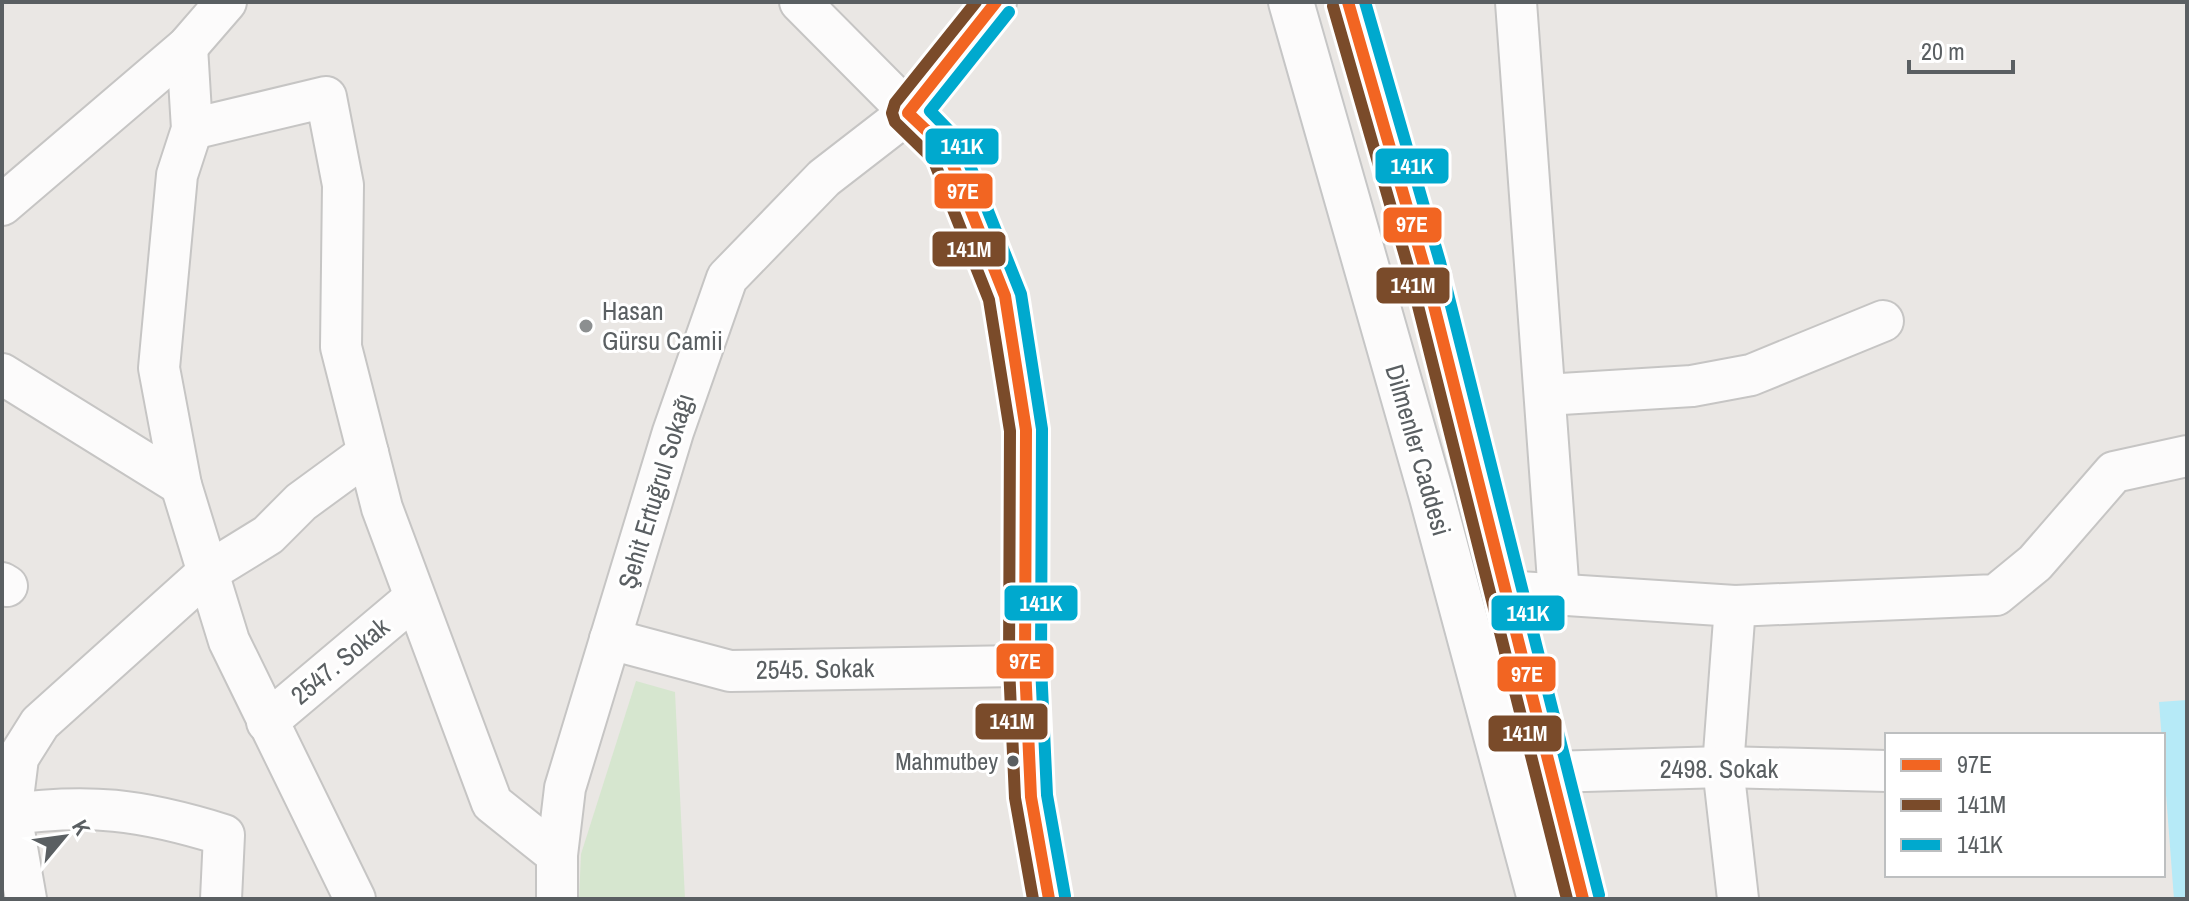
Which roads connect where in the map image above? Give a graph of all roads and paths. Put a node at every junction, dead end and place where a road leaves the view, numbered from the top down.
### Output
1 (226, 2) edge
2 (800, 2) edge
3 (996, 2) edge
4 (1291, 2) edge
5 (1348, 2) edge
6 (1516, 2) edge
7 (187, 47) junction
8 (908, 113) junction
9 (192, 129) junction
10 (2, 205) edge
11 (1883, 321) dead end
12 (2, 374) edge
13 (1545, 395) junction
14 (368, 453) junction
15 (2187, 456) edge
16 (181, 485) junction
17 (208, 572) junction
18 (1505, 591) junction
19 (1559, 595) junction
20 (413, 599) junction
21 (1735, 606) junction
22 (610, 639) junction
23 (1025, 666) junction
24 (267, 722) junction
25 (1723, 767) junction
26 (1885, 771) edge
27 (1550, 772) junction
28 (6, 814) edge
29 (557, 855) junction
30 (26, 899) edge
31 (221, 899) edge
32 (355, 899) edge
33 (557, 899) edge
34 (1049, 899) edge
35 (1540, 899) edge
36 (1583, 899) edge
37 (1738, 899) edge

1 - 7 street
2 - 8 street
3 - 8 street, Şehit Ertuğrul Sokağı
4 - 35 street, Dilmenler Caddesi
5 - 18 street, Dilmenler Caddesi
6 - 13 street
7 - 9 street
7 - 10 street
8 - 22 street, Şehit Ertuğrul Sokağı
8 - 23 street
9 - 14 street
9 - 16 street
11 - 13 street
12 - 16 street
13 - 19 street
14 - 17 street
14 - 20 street
15 - 21 street
16 - 17 street
17 - 24 street
17 - 28 street
18 - 19 street
18 - 27 street, Dilmenler Caddesi
19 - 21 street
20 - 24 street, 2547. Sokak
20 - 29 street
21 - 25 street
22 - 23 street, 2545. Sokak
22 - 29 street, Şehit Ertuğrul Sokağı
23 - 34 street
24 - 32 street
25 - 26 street, 2498. Sokak
25 - 27 street, 2498. Sokak
25 - 37 street
27 - 36 street, Dilmenler Caddesi
28 - 30 street
28 - 31 street
29 - 33 street, Şehit Ertuğrul Sokağı

